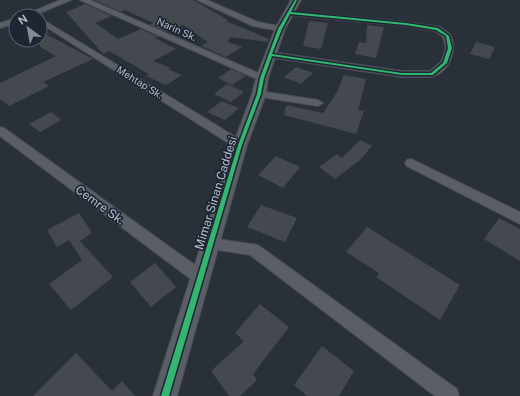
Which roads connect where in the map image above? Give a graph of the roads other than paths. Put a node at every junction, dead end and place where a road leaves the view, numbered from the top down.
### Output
1 (67, 0) edge
2 (84, 0) edge
3 (201, 0) edge
4 (292, 6) edge
5 (47, 8) edge
6 (48, 25) edge
7 (280, 29) junction
8 (271, 55) junction
9 (261, 86) junction
10 (318, 104) dead end
11 (0, 131) edge
12 (240, 145) junction
13 (411, 163) dead end
14 (520, 218) edge
15 (211, 244) junction
16 (201, 278) junction
17 (165, 396) edge
18 (450, 396) edge

1 - 5 street
2 - 9 street, Narin Sk.
3 - 7 street
4 - 7 street, Mimar Sinan Caddesi
4 - 8 street
6 - 12 street, Mehtap Sk.
7 - 8 street, Mimar Sinan Caddesi
8 - 9 street, Mimar Sinan Caddesi
9 - 10 street, Narin Sk.
9 - 12 street, Mimar Sinan Caddesi
11 - 16 street, Cemre Sk.
12 - 15 street, Mimar Sinan Caddesi
13 - 14 street
15 - 16 street, Mimar Sinan Caddesi
15 - 18 street
16 - 17 street, Mimar Sinan Caddesi

